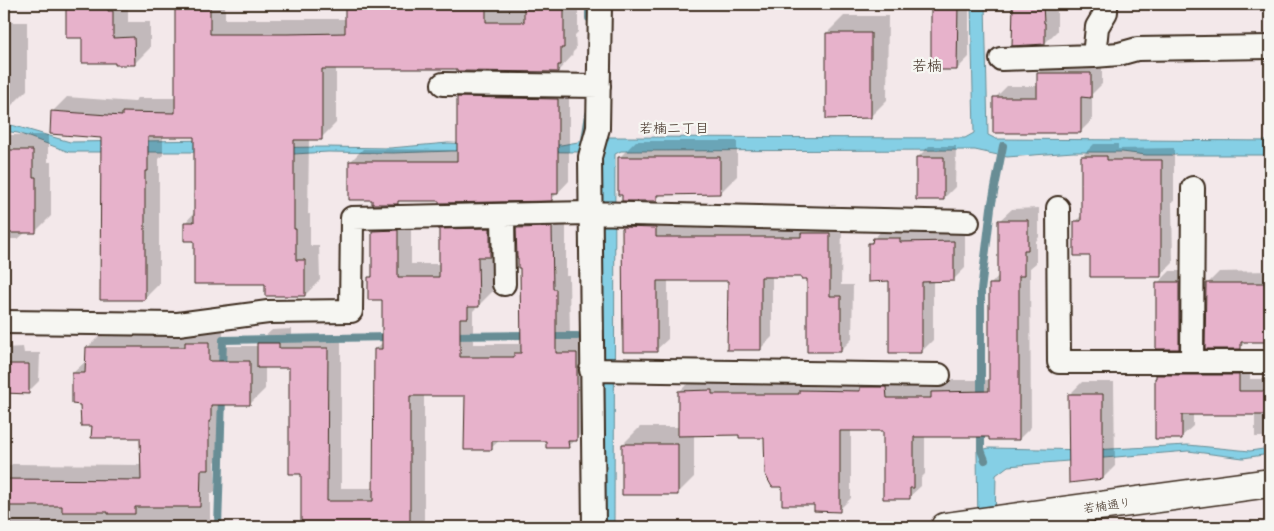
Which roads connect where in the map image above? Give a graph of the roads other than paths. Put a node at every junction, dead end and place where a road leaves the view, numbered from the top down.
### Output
1 (600, 4) edge
2 (1106, 4) edge
3 (1270, 47) edge
4 (1094, 56) junction
5 (1001, 59) dead end
6 (443, 84) dead end
7 (588, 86) junction
8 (1193, 188) dead end
9 (1058, 208) dead end
10 (590, 213) junction
11 (503, 215) junction
12 (968, 222) dead end
13 (504, 284) dead end
14 (4, 322) edge
15 (1192, 362) junction
16 (1270, 362) edge
17 (591, 370) junction
18 (939, 375) dead end
19 (1270, 483) edge
20 (956, 526) edge
21 (594, 527) edge

1 - 7 street
2 - 4 street
3 - 4 street
4 - 5 street
6 - 7 street
7 - 10 street
8 - 15 street
9 - 15 street
10 - 11 street
10 - 12 street
10 - 17 street
11 - 13 street
11 - 14 street
15 - 16 street
17 - 18 street
17 - 21 street
19 - 20 street, 若楠通り

